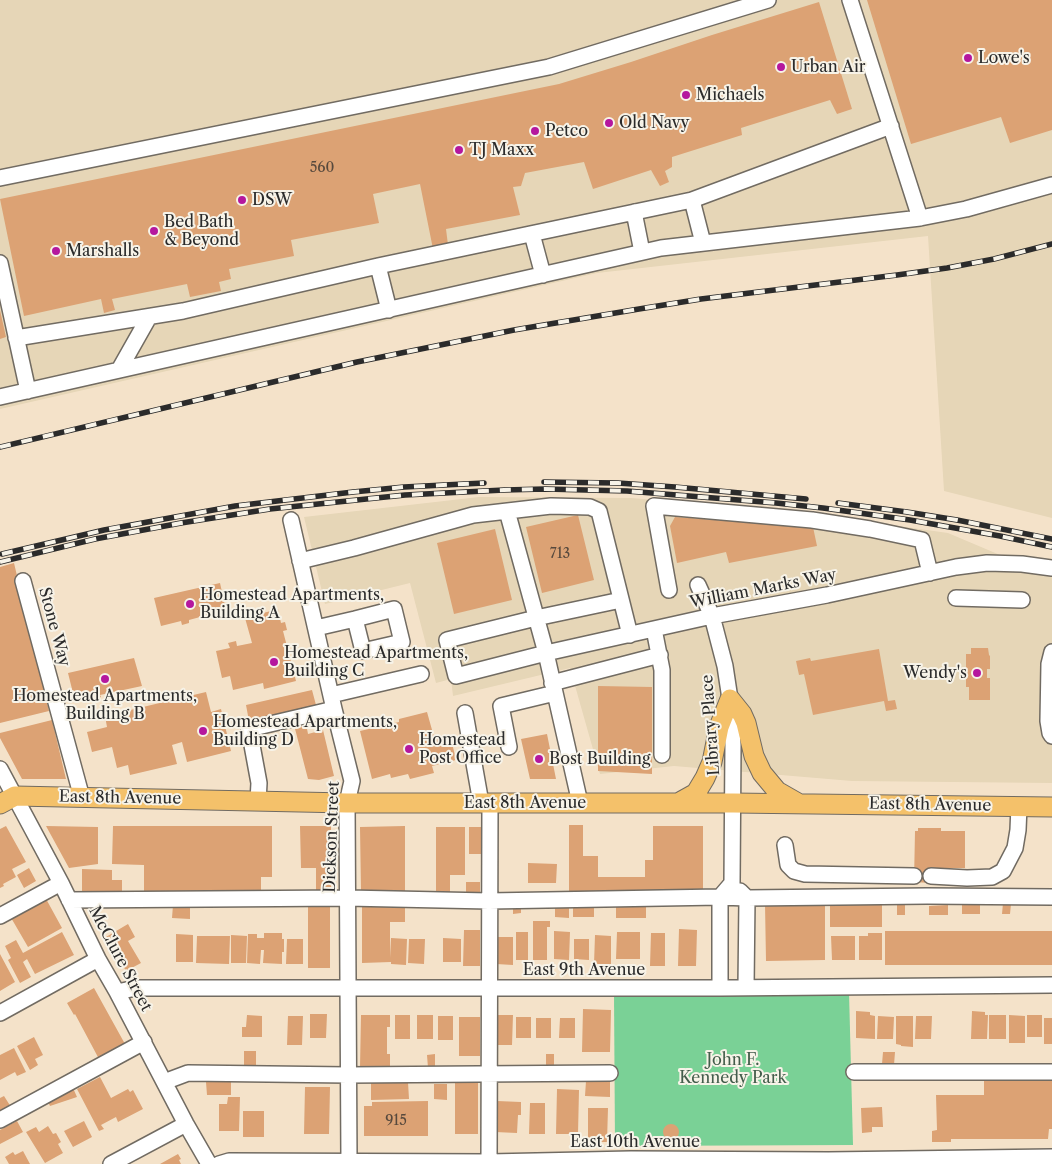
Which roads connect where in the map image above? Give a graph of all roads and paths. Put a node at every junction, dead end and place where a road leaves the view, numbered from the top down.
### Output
1 (768, 0) edge
2 (850, 0) edge
3 (891, 126) junction
4 (0, 178) edge
5 (1052, 185) edge
6 (692, 200) junction
7 (634, 212) junction
8 (920, 218) junction
9 (532, 234) junction
10 (703, 243) junction
11 (642, 252) junction
12 (0, 263) edge
13 (378, 266) junction
14 (543, 275) junction
15 (389, 310) junction
16 (148, 317) junction
17 (16, 338) junction
18 (119, 370) junction
19 (28, 391) junction
20 (0, 397) edge
21 (507, 511) junction
22 (291, 520) dead end
23 (300, 561) junction
24 (1052, 568) edge
25 (930, 573) junction
26 (23, 581) dead end
27 (698, 584) dead end
28 (669, 590) dead end
29 (956, 598) dead end
30 (622, 600) junction
31 (1022, 600) dead end
32 (712, 616) junction
33 (536, 618) junction
34 (355, 619) dead end
35 (316, 628) junction
36 (654, 629) junction
37 (630, 635) junction
38 (1052, 652) edge
39 (546, 653) junction
40 (660, 655) junction
41 (421, 674) dead end
42 (554, 688) junction
43 (730, 699) junction
44 (332, 702) junction
45 (464, 713) dead end
46 (1052, 736) edge
47 (509, 747) dead end
48 (662, 755) dead end
49 (0, 769) edge
50 (82, 798) junction
51 (8, 800) edge
52 (258, 801) junction
53 (347, 802) junction
54 (580, 802) junction
55 (485, 803) junction
56 (678, 803) junction
57 (733, 803) junction
58 (798, 804) junction
59 (1019, 806) junction
60 (1052, 807) edge
61 (786, 845) dead end
62 (914, 876) dead end
63 (931, 876) dead end
64 (61, 883) junction
65 (732, 883) junction
66 (720, 896) junction
67 (1052, 897) edge
68 (347, 898) junction
69 (747, 898) junction
70 (69, 900) junction
71 (489, 901) junction
72 (0, 916) edge
73 (98, 959) junction
74 (1052, 985) edge
75 (746, 987) junction
76 (347, 988) junction
77 (489, 988) junction
78 (720, 988) junction
79 (117, 992) junction
80 (0, 1013) edge
81 (144, 1042) junction
82 (854, 1072) dead end
83 (1052, 1072) edge
84 (488, 1073) junction
85 (610, 1073) dead end
86 (348, 1075) junction
87 (164, 1082) junction
88 (0, 1120) edge
89 (186, 1124) junction
90 (1052, 1157) edge
91 (631, 1161) edge
92 (349, 1162) junction
93 (840, 1162) edge
94 (489, 1163) edge
95 (111, 1164) edge
96 (210, 1164) edge
97 (220, 1164) edge

1 - 4 street
2 - 3 street
3 - 6 street
3 - 8 street
5 - 8 street
6 - 7 street
6 - 10 street
7 - 9 street
7 - 11 street
8 - 10 street
9 - 13 street
9 - 14 street
10 - 11 street
11 - 14 street
12 - 17 street
13 - 15 street
13 - 16 street
14 - 15 street
15 - 18 street
16 - 17 street
16 - 18 street
17 - 19 street
18 - 19 street
19 - 20 street
21 - 23 street
21 - 30 street
21 - 33 street
22 - 23 street, Dickson Street
23 - 35 street, Dickson Street
24 - 25 street, William Marks Way
25 - 28 street
25 - 32 street, William Marks Way
26 - 50 street, Stone Way
27 - 32 street, Library Place
29 - 31 street
30 - 33 street
30 - 37 street
32 - 36 street, William Marks Way
32 - 43 street, Library Place
33 - 39 street
33 - 39 street, William Marks Way
34 - 35 street
35 - 44 street, Dickson Street
36 - 37 street, William Marks Way
36 - 40 street
37 - 39 street, William Marks Way
38 - 46 street
39 - 42 street
40 - 42 street
40 - 48 street
41 - 44 street
42 - 47 street
42 - 54 street
43 - 56 main road
43 - 57 street, Library Place
43 - 58 main road
44 - 52 street
44 - 53 street, Dickson Street
45 - 55 street
49 - 51 street, McClure Street
50 - 51 main road, East 8th Avenue
50 - 52 main road, East 8th Avenue
51 - 64 street, McClure Street
52 - 53 main road, East 8th Avenue
53 - 55 main road, East 8th Avenue
53 - 68 street, Dickson Street
54 - 55 main road, East 8th Avenue
54 - 56 main road, East 8th Avenue
55 - 71 street
56 - 57 main road, East 8th Avenue
57 - 58 main road, East 8th Avenue
57 - 65 street, Library Place
58 - 59 main road, East 8th Avenue
59 - 60 main road, East 8th Avenue
59 - 63 street
61 - 62 street
64 - 70 street, McClure Street
64 - 72 street
65 - 66 street
65 - 69 street
66 - 69 street
66 - 71 street
66 - 78 street
67 - 69 street
68 - 70 street
68 - 71 street
68 - 76 street, Dickson Street
69 - 75 street
70 - 73 street, McClure Street
71 - 77 street
73 - 79 street, McClure Street
73 - 80 street
74 - 75 street, East 9th Avenue
75 - 78 street, East 9th Avenue
76 - 77 street, East 9th Avenue
76 - 79 street, East 9th Avenue
76 - 86 street, Dickson Street
77 - 78 street, East 9th Avenue
77 - 84 street
79 - 81 street, McClure Street
81 - 87 street, McClure Street
81 - 88 street
82 - 83 street
84 - 85 street
84 - 86 street
84 - 94 street
86 - 87 street
86 - 92 street, Dickson Street
87 - 89 street, McClure Street
89 - 95 street
89 - 96 street, McClure Street
90 - 93 street, East 10th Avenue
91 - 93 street, East 10th Avenue
91 - 94 street, East 10th Avenue
92 - 94 street, East 10th Avenue
92 - 97 street, East 10th Avenue

